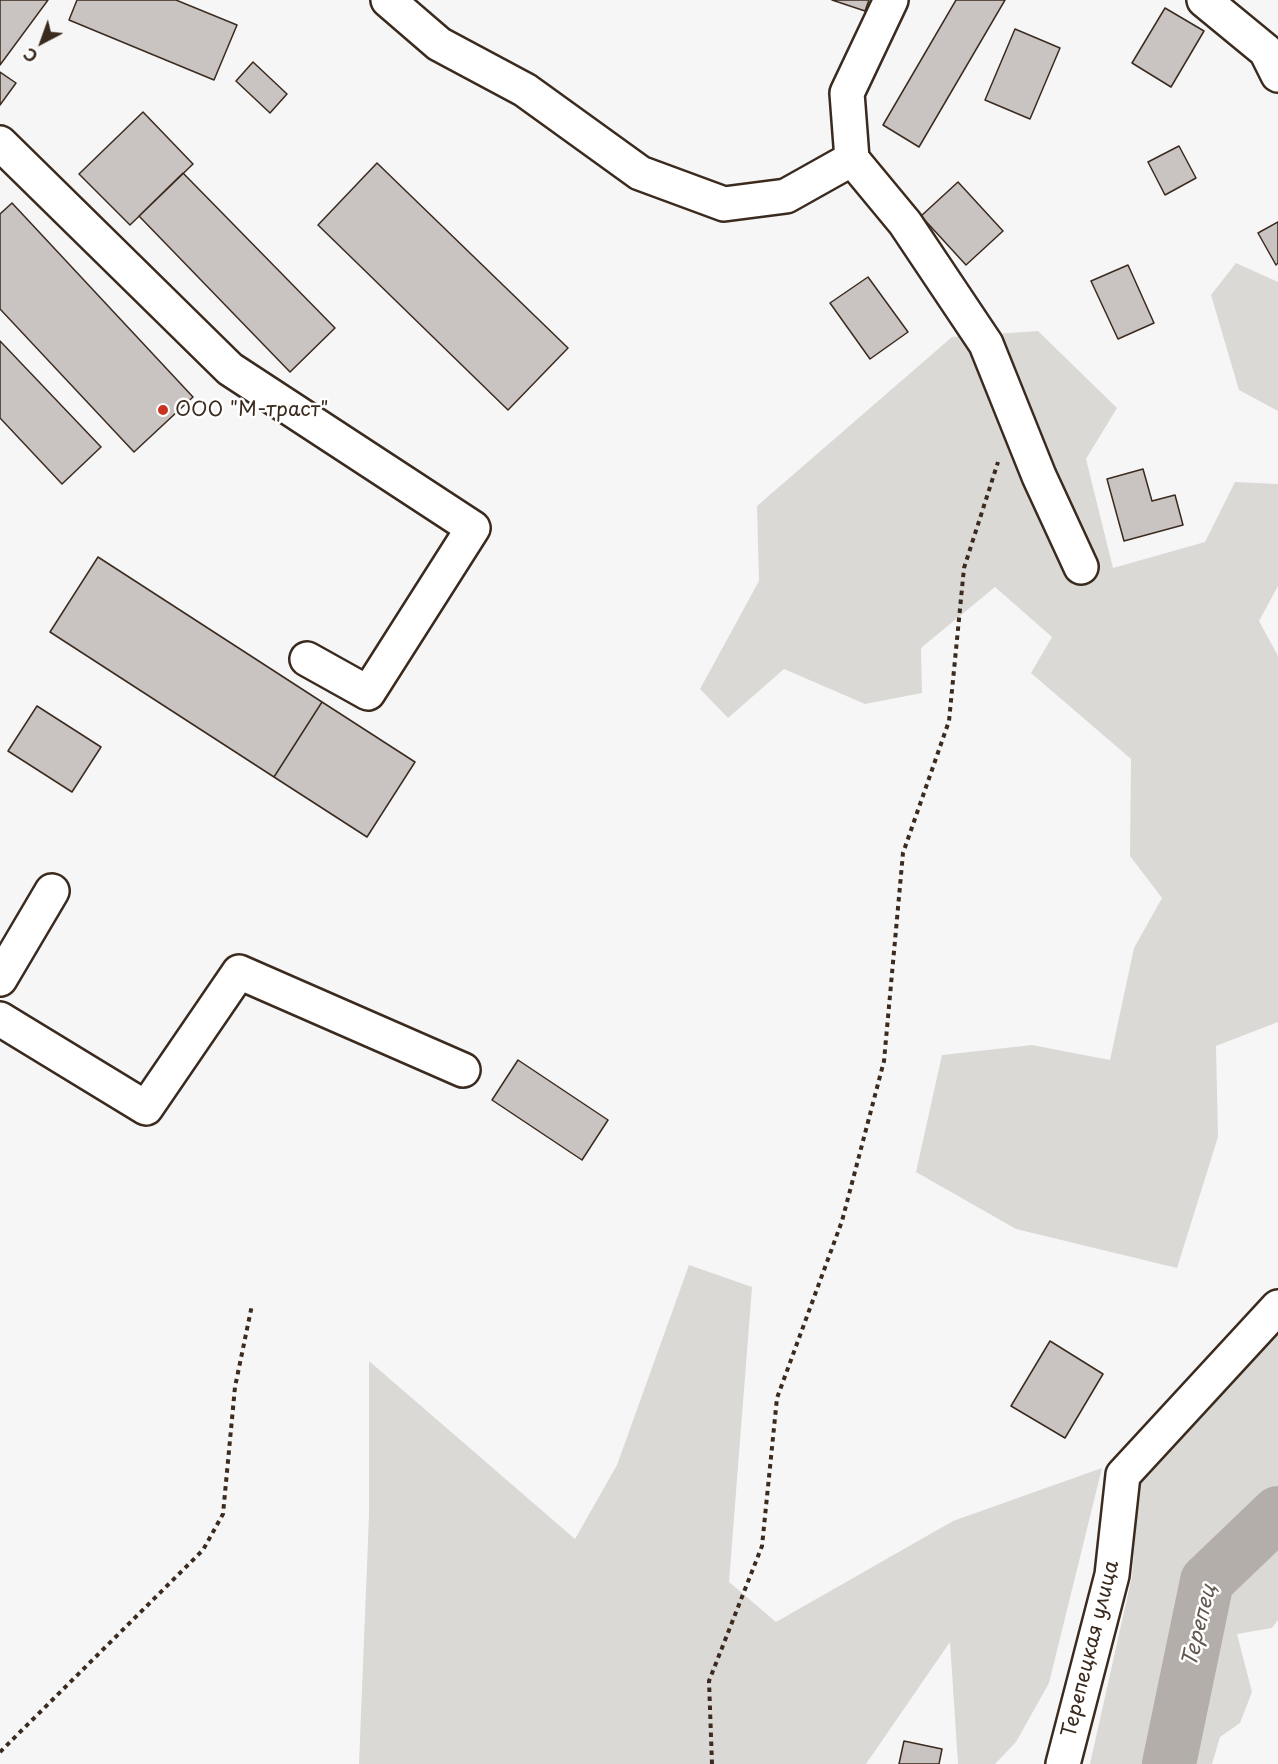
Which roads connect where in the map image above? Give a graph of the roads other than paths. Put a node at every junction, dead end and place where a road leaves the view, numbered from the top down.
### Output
1 (387, 0) edge
2 (891, 0) edge
3 (1204, 0) edge
4 (1278, 75) edge
5 (0, 142) edge
6 (852, 159) junction
7 (1081, 567) dead end
8 (307, 659) dead end
9 (52, 891) dead end
10 (0, 980) edge
11 (0, 1018) edge
12 (464, 1070) dead end
13 (1278, 1307) edge
14 (1063, 1764) edge

1 - 6 street
2 - 6 street
3 - 4 street
5 - 8 street
6 - 7 street
9 - 10 street
11 - 12 street
13 - 14 street, Терепецкая улица

